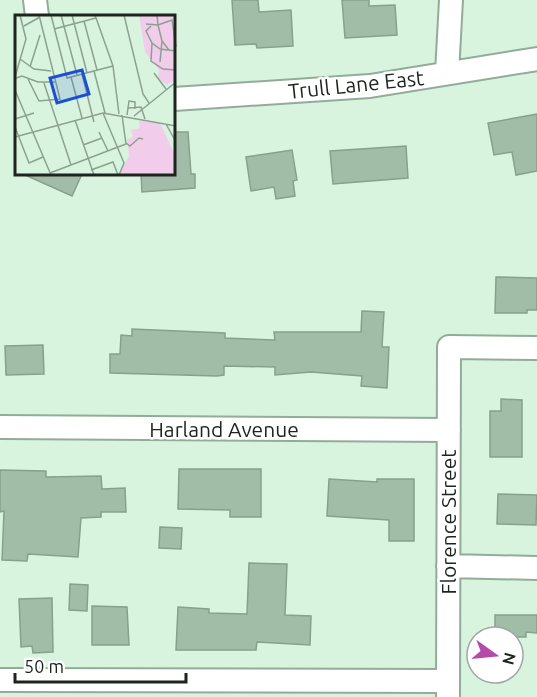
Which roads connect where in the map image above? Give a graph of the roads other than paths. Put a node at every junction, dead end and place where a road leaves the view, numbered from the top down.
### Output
1 (35, 0) edge
2 (451, 0) edge
3 (37, 15) edge
4 (537, 59) edge
5 (447, 73) junction
6 (176, 99) edge
7 (537, 348) edge
8 (0, 427) edge
9 (448, 430) junction
10 (448, 566) junction
11 (537, 568) edge
12 (0, 680) edge
13 (448, 689) edge

1 - 3 street
2 - 5 street
4 - 5 street, Trull Lane East
5 - 6 street, Trull Lane East
7 - 9 street, Florence Street
8 - 9 street, Harland Avenue
9 - 10 street, Florence Street
10 - 11 street
10 - 13 street, Florence Street
12 - 13 street

